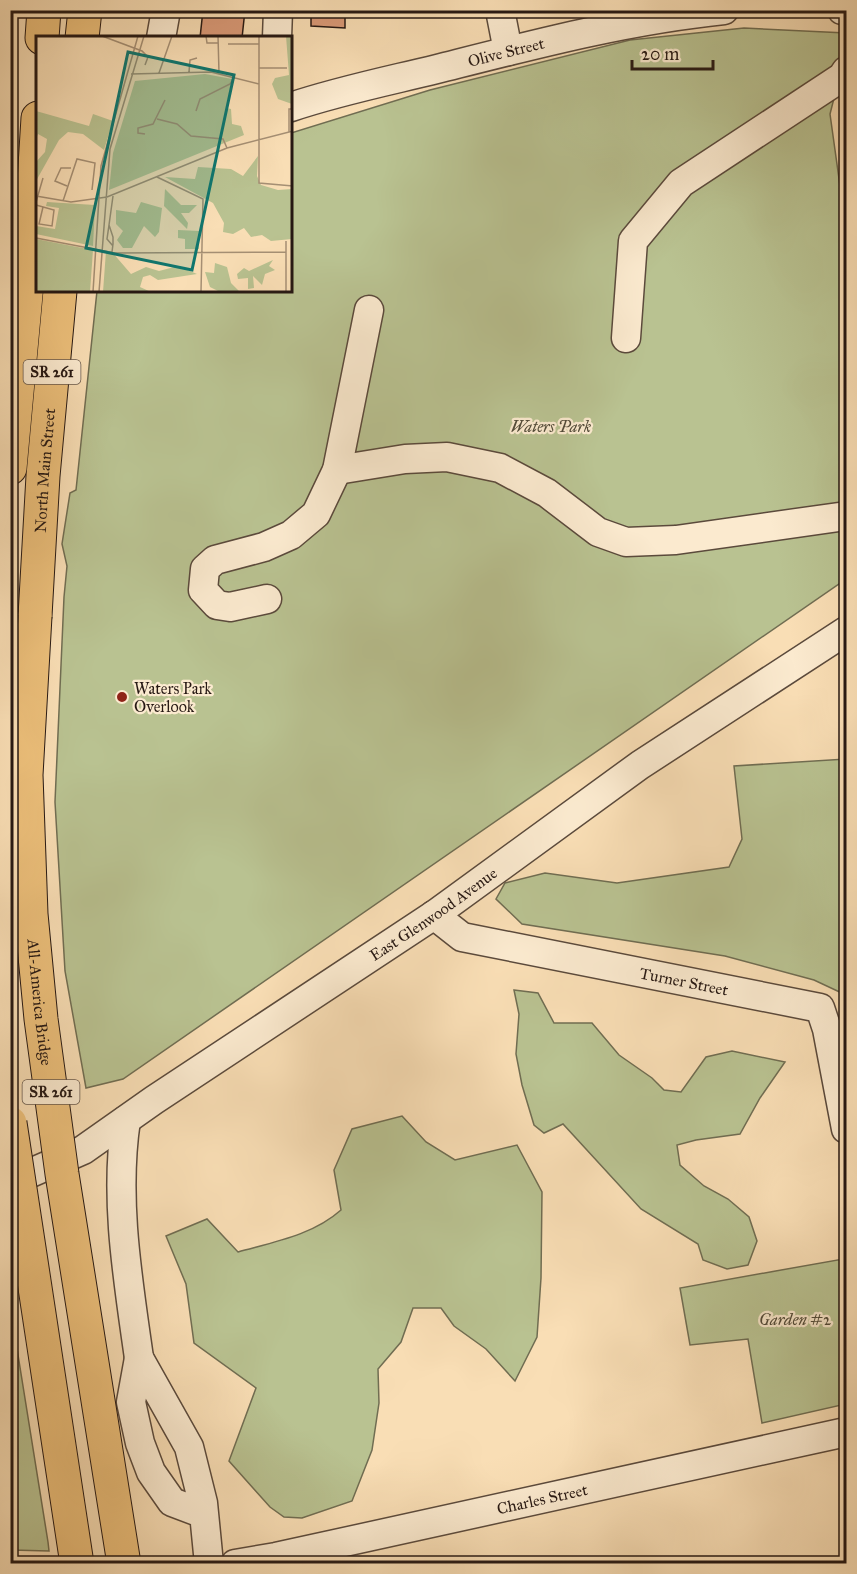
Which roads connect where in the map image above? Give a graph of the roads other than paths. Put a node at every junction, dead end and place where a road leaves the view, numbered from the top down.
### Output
1 (44, 10) edge
2 (85, 10) edge
3 (166, 10) edge
4 (278, 10) edge
5 (500, 10) edge
6 (724, 10) edge
7 (842, 10) edge
8 (846, 11) edge
9 (42, 36) edge
10 (82, 36) edge
11 (161, 36) edge
12 (277, 36) edge
13 (508, 51) junction
14 (846, 71) edge
15 (292, 107) edge
16 (36, 159) edge
17 (34, 203) edge
18 (60, 292) edge
19 (369, 310) dead end
20 (626, 338) dead end
21 (10, 468) edge
22 (337, 470) junction
23 (846, 516) edge
24 (267, 599) dead end
25 (35, 616) joint
26 (846, 631) edge
27 (434, 915) junction
28 (126, 1120) junction
29 (10, 1123) edge
30 (846, 1129) edge
31 (10, 1182) edge
32 (139, 1358) junction
33 (846, 1432) edge
34 (204, 1514) junction
35 (78, 1563) edge
36 (124, 1563) edge
37 (210, 1563) edge
38 (235, 1563) edge

1 - 9 main road
2 - 10 main road
3 - 11 street
4 - 12 street
5 - 13 street
6 - 13 street, Olive Street
7 - 8 street
13 - 15 street, Olive Street
14 - 20 street
16 - 17 main road, North Main Street / SR 261
17 - 21 main road, North Main Street / SR 261
18 - 25 main road, North Main Street / SR 261
19 - 22 street
22 - 23 street
22 - 24 street
25 - 36 main road, All-America Bridge / SR 261, bridge
26 - 27 street, East Glenwood Avenue
27 - 28 street, East Glenwood Avenue
27 - 30 street, Turner Street
28 - 31 street, East Glenwood Avenue
28 - 32 street
29 - 35 main road, SR 261, bridge
32 - 34 street
32 - 34 street
33 - 38 street, Charles Street
34 - 37 street

